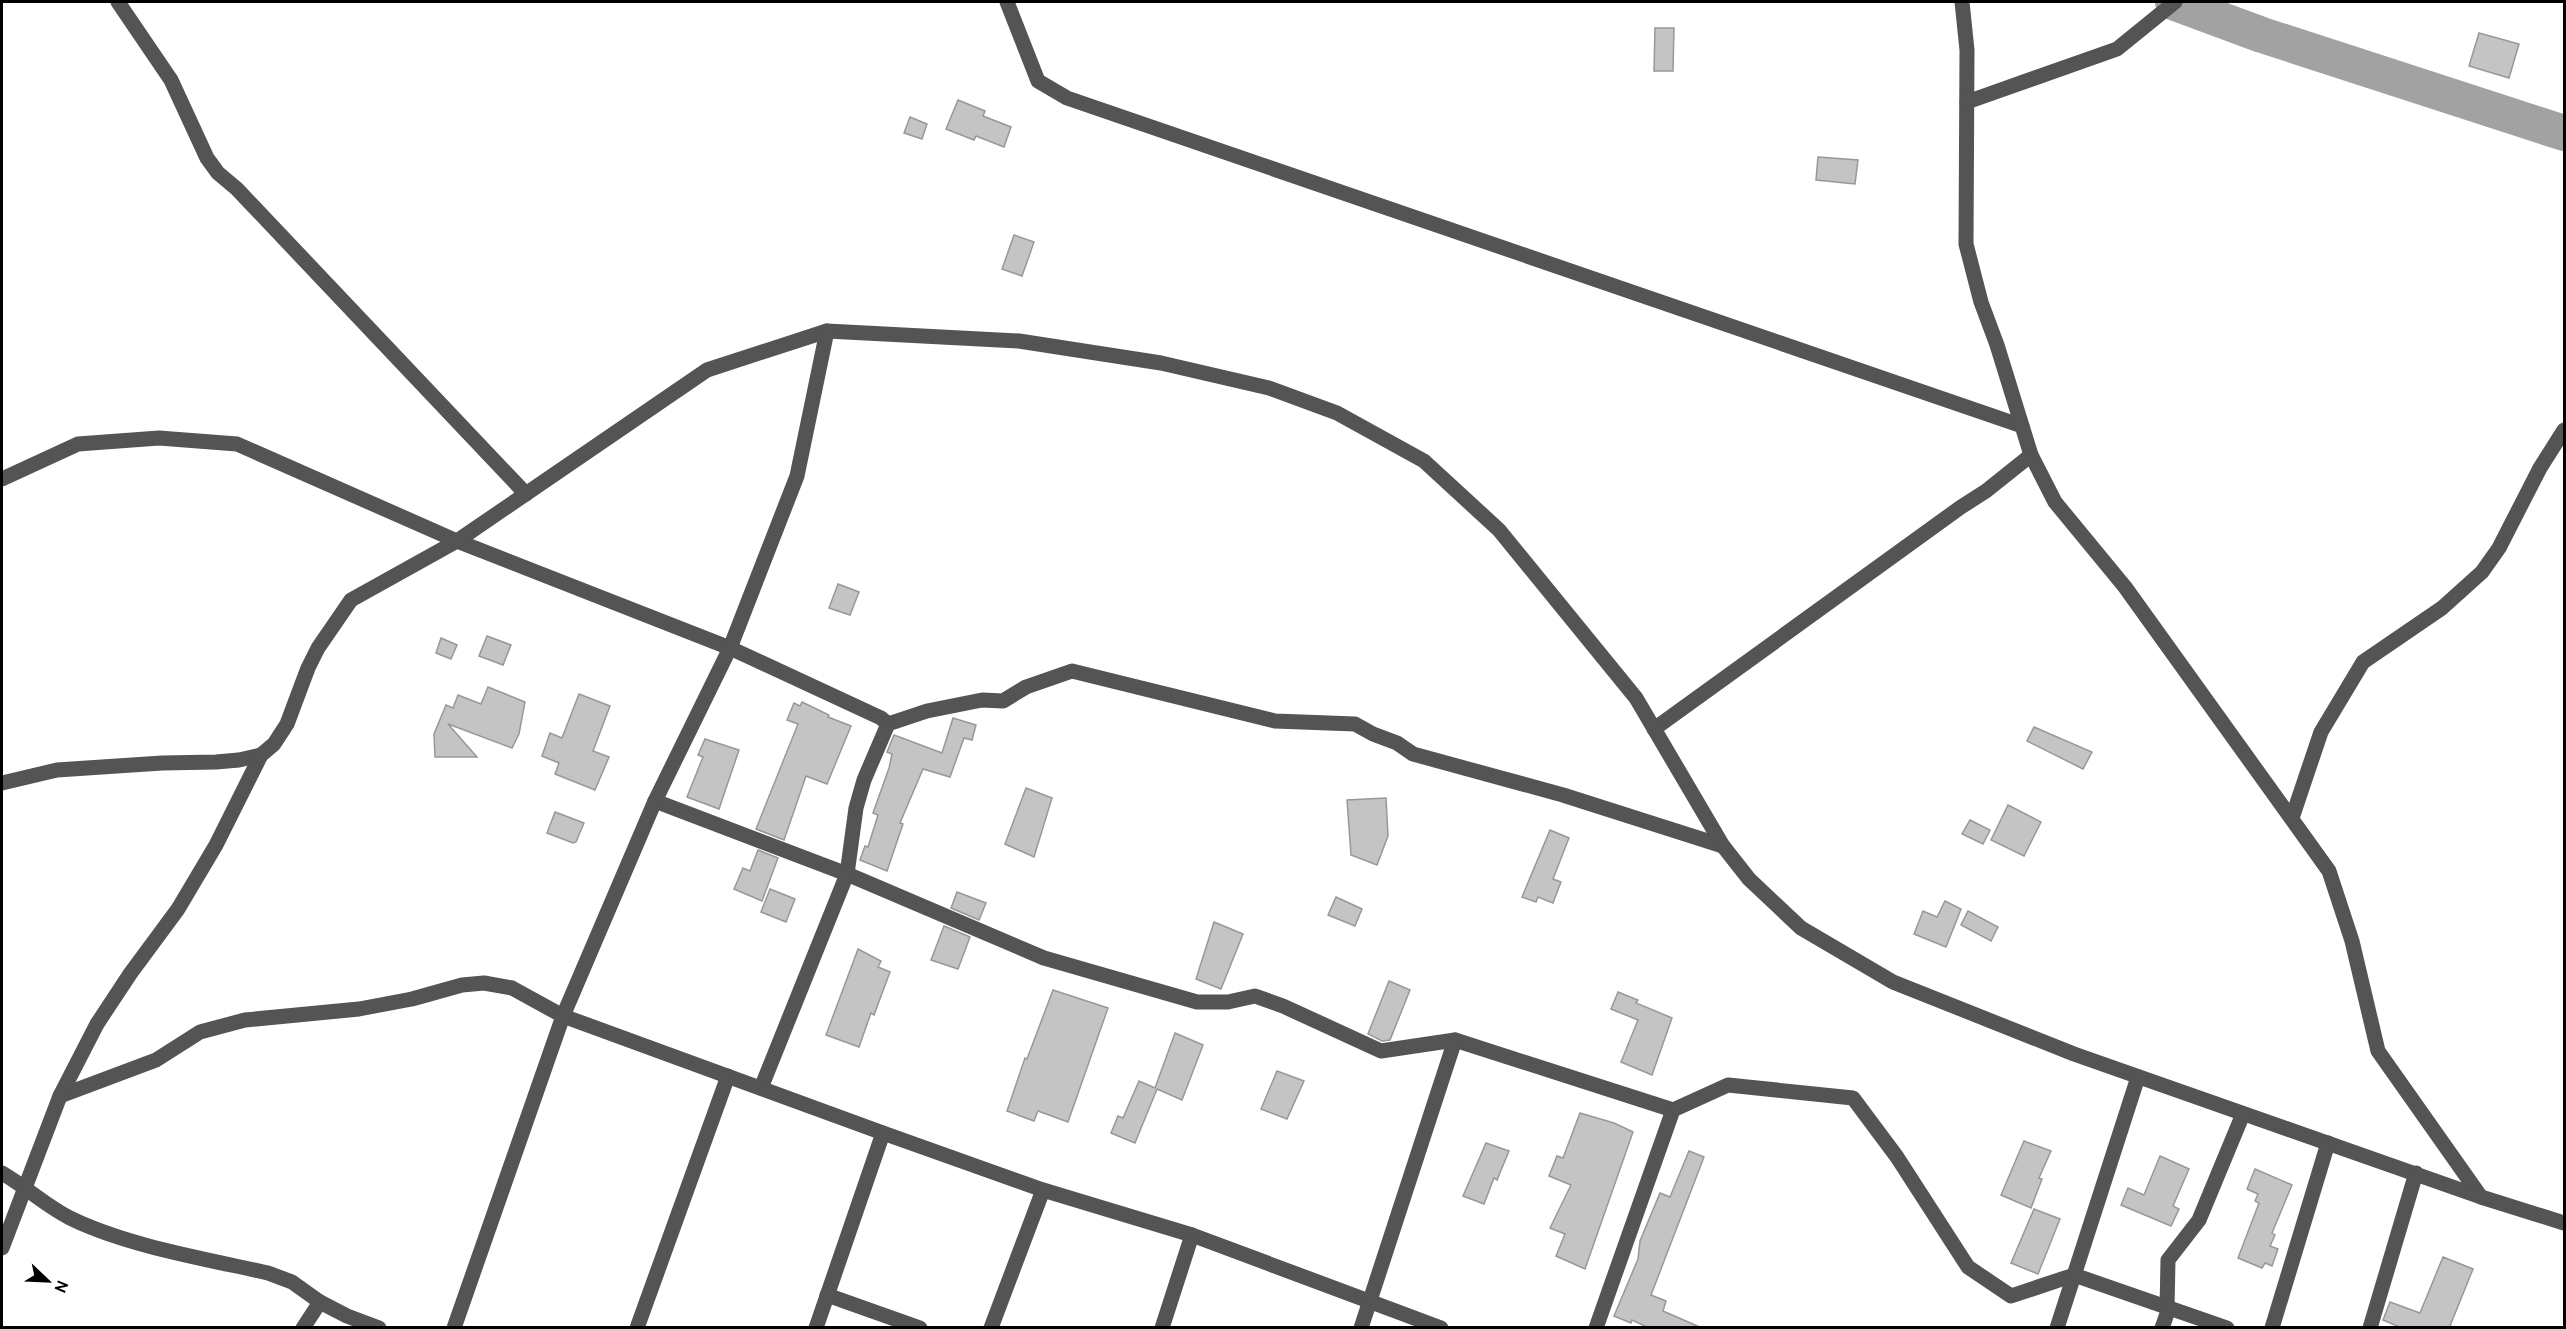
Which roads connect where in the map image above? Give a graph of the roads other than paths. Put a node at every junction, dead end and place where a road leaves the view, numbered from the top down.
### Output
1 (118, 2) edge
2 (1007, 2) edge
3 (1962, 2) edge
4 (2175, 2) edge
5 (1967, 102) junction
6 (826, 331) junction
7 (2022, 426) junction
8 (2565, 430) edge
9 (2031, 455) junction
10 (2, 479) edge
11 (526, 494) junction
12 (457, 541) junction
13 (730, 648) junction
14 (888, 724) junction
15 (1654, 729) junction
16 (261, 755) junction
17 (2, 783) edge
18 (655, 801) junction
19 (2292, 818) junction
20 (1723, 846) junction
21 (847, 874) junction
22 (563, 1016) junction
23 (1455, 1040) junction
24 (728, 1076) junction
25 (2138, 1077) junction
26 (761, 1088) junction
27 (60, 1096) junction
28 (1673, 1110) junction
29 (2243, 1114) junction
30 (883, 1133) junction
31 (2328, 1143) junction
32 (2, 1173) edge
33 (2416, 1173) junction
34 (25, 1186) junction
35 (1043, 1190) junction
36 (2481, 1197) junction
37 (2565, 1223) edge
38 (1192, 1235) junction
39 (2, 1248) edge
40 (2074, 1275) junction
41 (827, 1295) junction
42 (320, 1302) junction
43 (1371, 1303) junction
44 (2168, 1308) junction
45 (303, 1328) edge
46 (379, 1328) edge
47 (454, 1328) edge
48 (637, 1328) edge
49 (816, 1328) edge
50 (920, 1328) edge
51 (991, 1328) edge
52 (1161, 1328) edge
53 (1361, 1328) edge
54 (1441, 1328) edge
55 (1596, 1328) edge
56 (2057, 1328) edge
57 (2162, 1328) edge
58 (2227, 1328) edge
59 (2272, 1328) edge
60 (2370, 1328) edge

1 - 11 street
2 - 7 street
3 - 5 street
4 - 5 street
5 - 7 street
6 - 11 street
6 - 13 street
6 - 15 street
7 - 9 street
8 - 19 street
9 - 15 street
9 - 19 street
10 - 12 street
11 - 12 street
12 - 13 street
12 - 16 street
13 - 14 street
13 - 18 street
14 - 20 street
14 - 21 street
15 - 20 street
16 - 17 street
16 - 27 street
18 - 21 street
18 - 22 street
19 - 36 street
20 - 25 street
21 - 23 street
21 - 26 street
22 - 24 street
22 - 27 street
22 - 47 street
23 - 28 street
23 - 43 street
24 - 26 street
24 - 48 street
25 - 29 street
25 - 40 street
26 - 30 street
27 - 34 street
28 - 40 street
28 - 55 street
29 - 31 street
29 - 44 street
30 - 35 street
30 - 41 street
31 - 33 street
31 - 59 street
32 - 34 street
33 - 36 street
33 - 60 street
34 - 39 street
34 - 42 street
35 - 38 street
35 - 51 street
36 - 37 street
38 - 43 street
38 - 52 street
40 - 44 street
40 - 56 street
41 - 49 street
41 - 50 street
42 - 45 street
42 - 46 street
43 - 53 street
43 - 54 street
44 - 57 street
44 - 58 street

